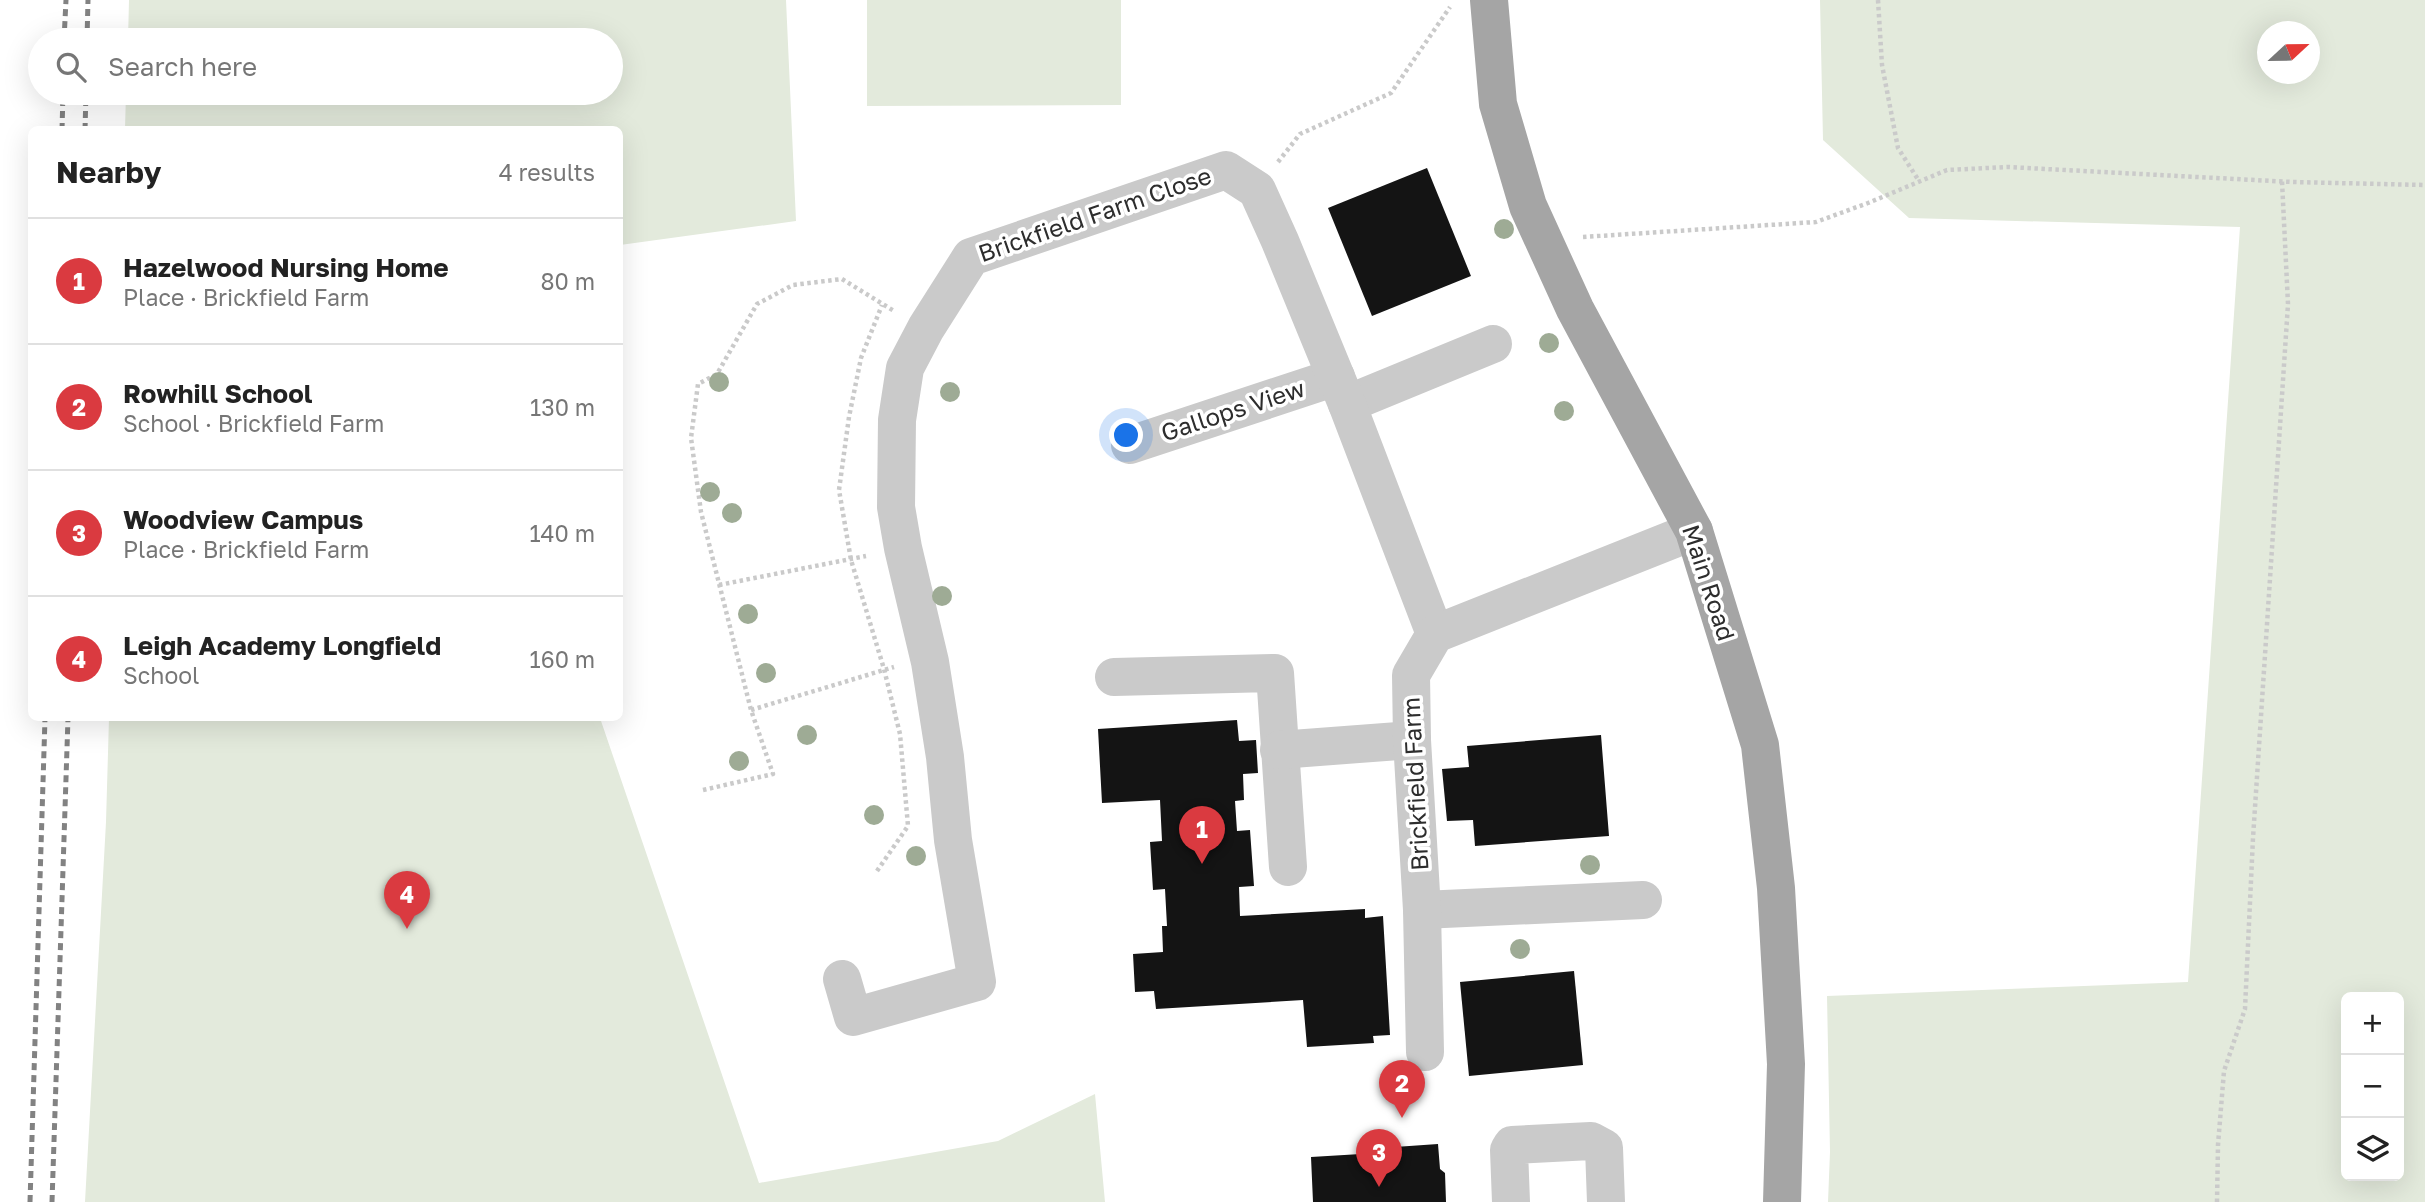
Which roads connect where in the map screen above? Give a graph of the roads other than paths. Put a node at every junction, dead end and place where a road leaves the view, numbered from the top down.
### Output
1 (1489, 0) edge
2 (1493, 344) dead end
3 (1341, 390) junction
4 (1130, 445) dead end
5 (1694, 531) junction
6 (1435, 634) junction
7 (1114, 677) dead end
8 (1412, 740) junction
9 (1279, 750) junction
10 (1288, 867) dead end
11 (1643, 900) dead end
12 (1422, 910) junction
13 (842, 979) dead end
14 (1425, 1052) dead end
15 (1511, 1202) edge
16 (1606, 1202) edge
17 (1782, 1202) edge

1 - 5 main road, Main Road
2 - 3 street, Gallops View
3 - 4 street, Gallops View
3 - 6 street
3 - 13 street, Brickfield Farm Close
5 - 6 street
5 - 17 main road, Main Road
6 - 8 street, Brickfield Farm
7 - 9 street
8 - 9 street
8 - 12 street, Brickfield Farm
9 - 10 street
11 - 12 street
12 - 14 street, Brickfield Farm
15 - 16 street

